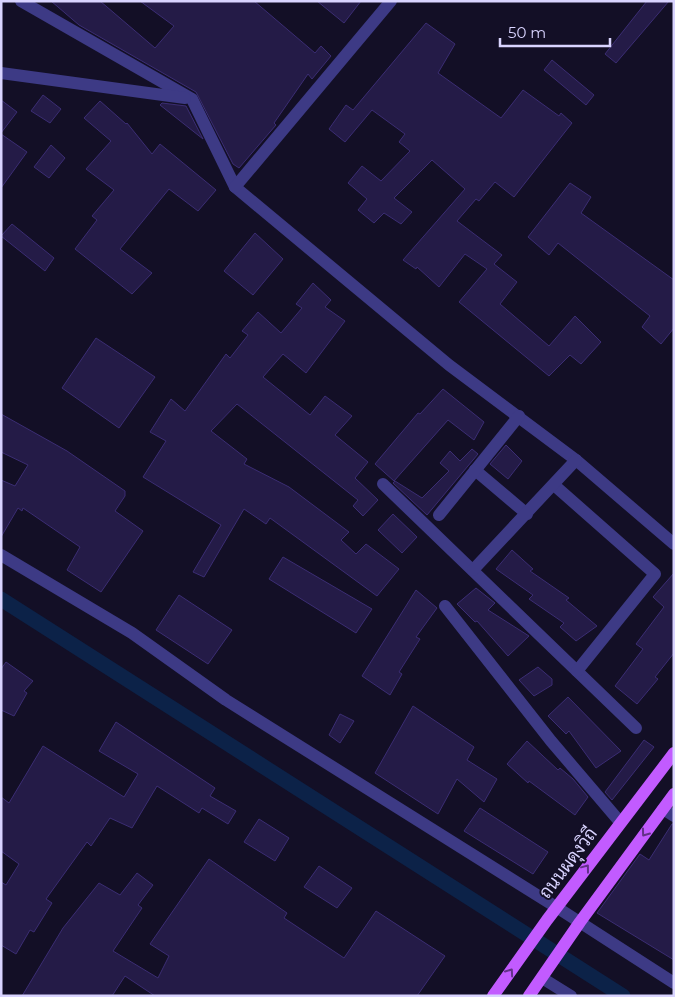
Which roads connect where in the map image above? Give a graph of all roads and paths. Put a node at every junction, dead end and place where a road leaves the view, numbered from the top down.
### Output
1 (21, 1) edge
2 (390, 1) edge
3 (1, 73) edge
4 (192, 99) junction
5 (235, 187) junction
6 (519, 416) junction
7 (576, 460) junction
8 (475, 470) junction
9 (383, 484) dead end
10 (554, 485) junction
11 (526, 514) junction
12 (439, 516) dead end
13 (674, 544) edge
14 (1, 555) edge
15 (473, 570) junction
16 (445, 606) dead end
17 (578, 671) junction
18 (636, 728) dead end
19 (674, 753) edge
20 (674, 794) edge
21 (663, 809) junction
22 (674, 816) edge
23 (620, 822) junction
24 (557, 907) junction
25 (580, 922) junction
26 (542, 978) junction
27 (674, 983) edge
28 (493, 996) edge
29 (529, 996) edge
30 (571, 996) edge

1 - 4 street
2 - 5 street
3 - 4 street
4 - 5 street
5 - 6 street
6 - 7 street
6 - 8 street
7 - 10 street
7 - 13 street
8 - 11 street
8 - 12 street
9 - 15 street
10 - 11 street
10 - 17 street
11 - 15 street
14 - 24 street
15 - 17 street
16 - 23 street
17 - 18 street
19 - 23 main road, ถนนผดุงวิถี
20 - 21 main road
21 - 22 street
21 -> 25 main road
24 -> 23 main road, ถนนผดุงวิถี
24 - 25 street
28 -> 24 main road, ถนนผดุงวิถี
25 - 26 main road
25 - 27 street
26 - 29 main road
26 - 30 street

